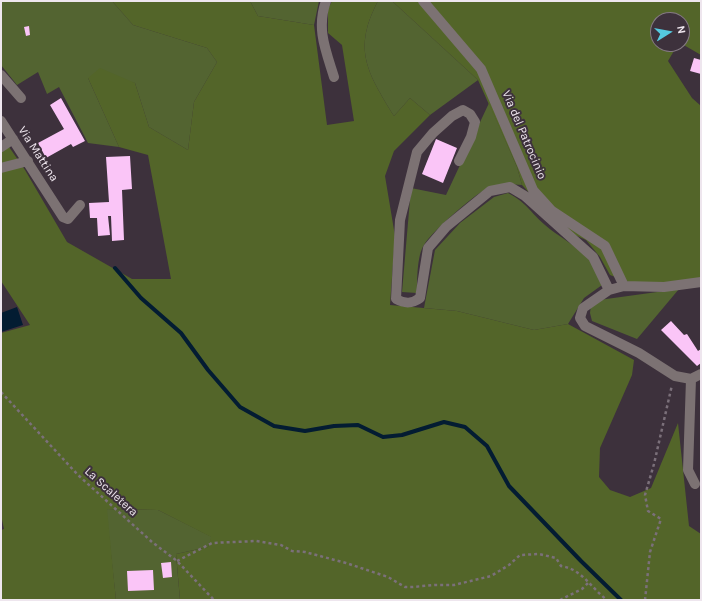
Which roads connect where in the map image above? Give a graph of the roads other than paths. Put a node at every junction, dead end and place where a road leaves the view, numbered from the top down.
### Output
1 (326, 1) edge
2 (423, 1) edge
3 (1, 75) edge
4 (334, 77) dead end
5 (21, 98) dead end
6 (1, 121) edge
7 (13, 139) junction
8 (1, 147) edge
9 (28, 161) junction
10 (459, 162) dead end
11 (1, 168) edge
12 (80, 206) dead end
13 (701, 282) edge
14 (624, 286) junction
15 (609, 290) junction
16 (701, 374) edge
17 (691, 379) junction
18 (695, 484) dead end

1 - 4 street
2 - 14 street, Via del Patrocinio
3 - 5 street
6 - 7 street, Via Mattina
7 - 8 street
7 - 9 street, Via Mattina
9 - 11 street
9 - 12 street, Via Mattina
10 - 15 street
13 - 14 street
14 - 15 street
15 - 17 street
16 - 17 street
17 - 18 street

